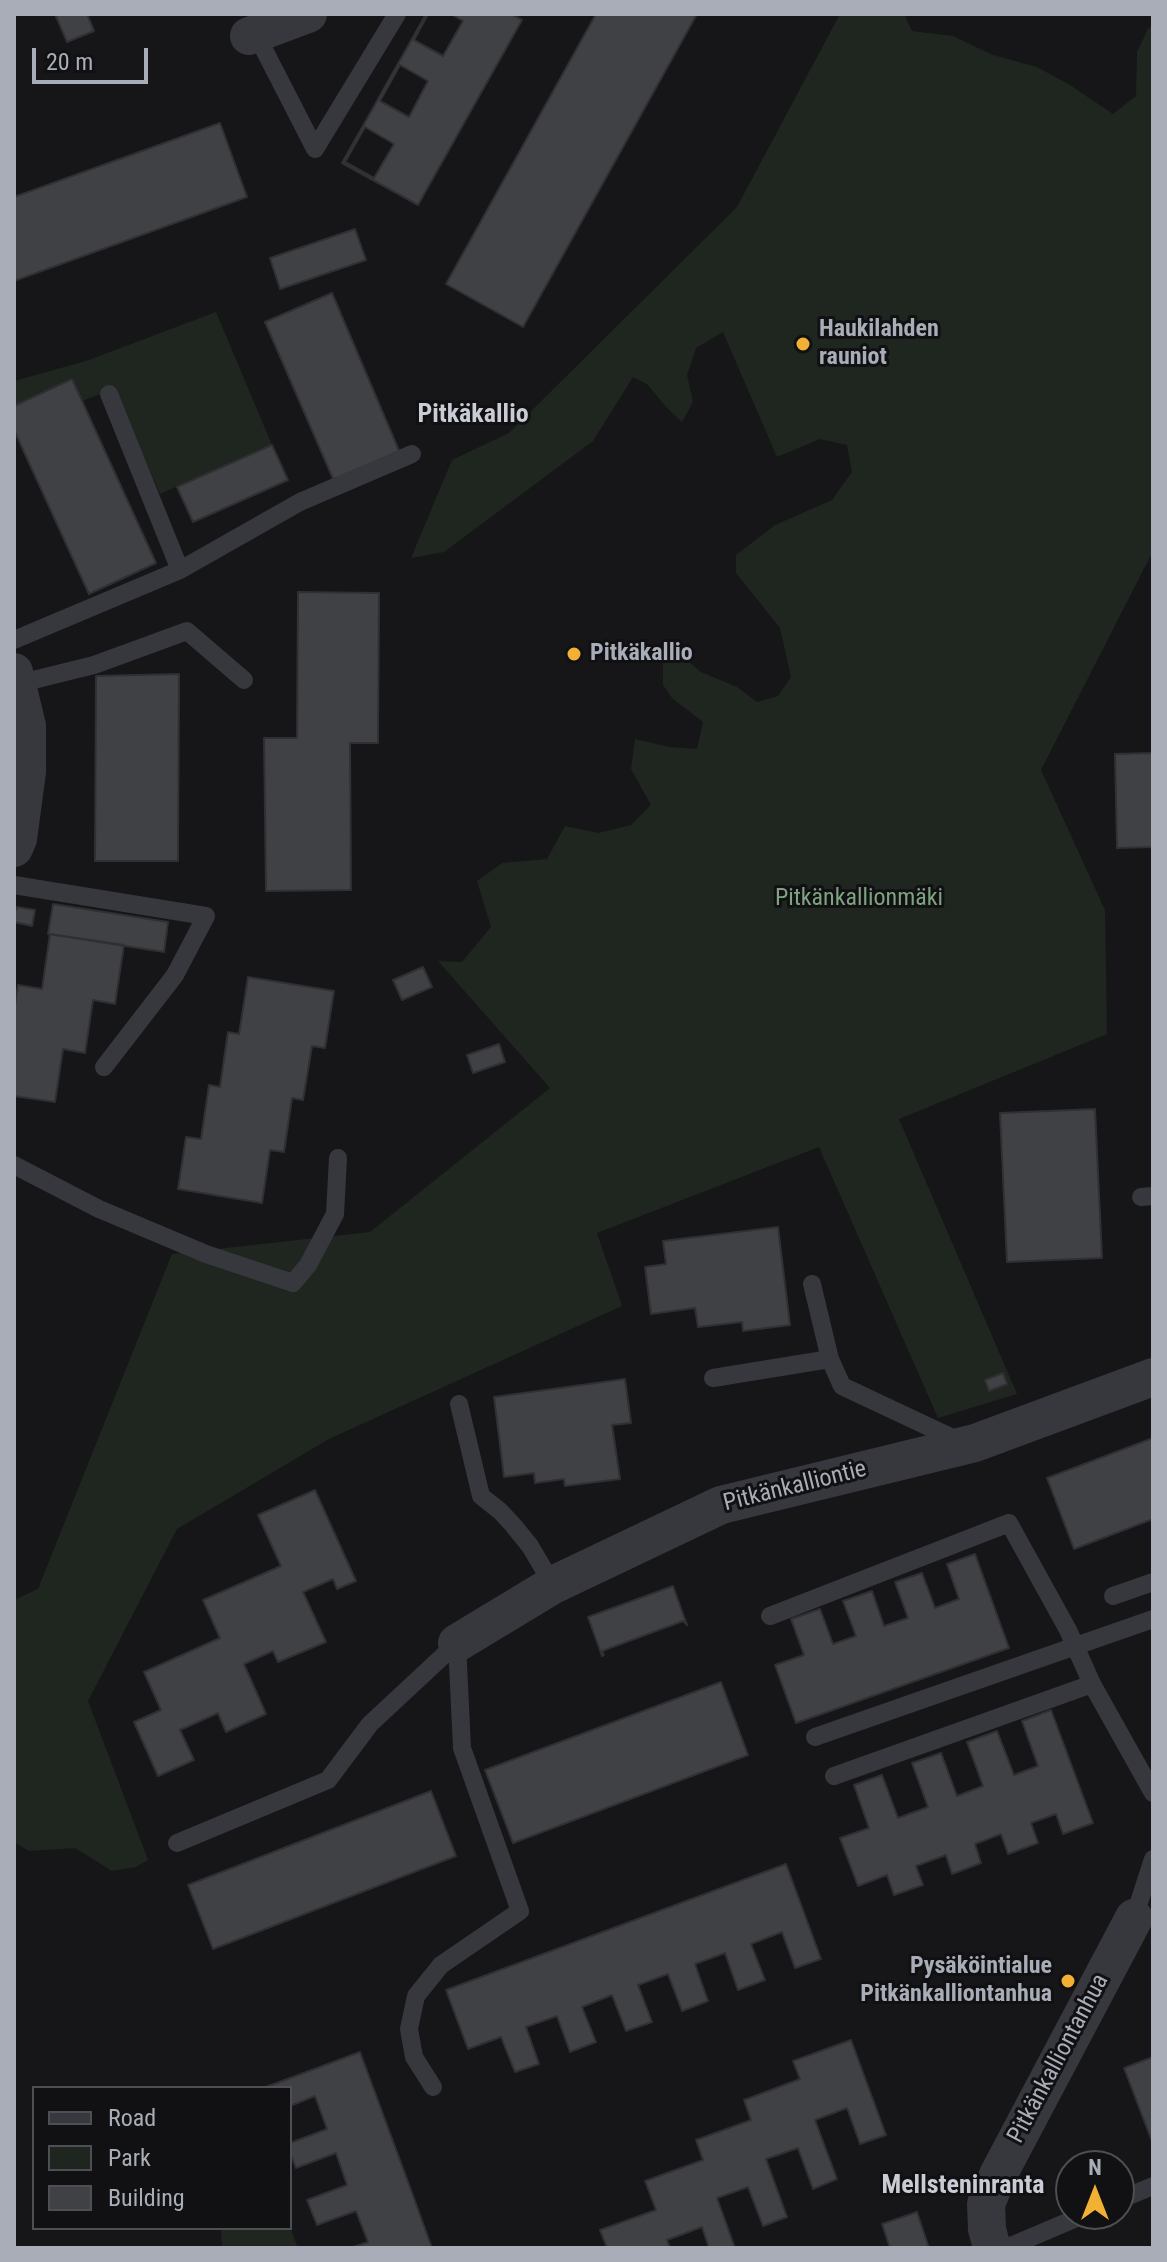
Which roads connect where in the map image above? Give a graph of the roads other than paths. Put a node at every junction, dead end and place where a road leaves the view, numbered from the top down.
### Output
1 (397, 14) edge
2 (271, 25) edge
3 (109, 394) dead end
4 (412, 454) dead end
5 (180, 570) junction
6 (14, 640) edge
7 (16, 678) edge
8 (244, 680) dead end
9 (14, 848) edge
10 (14, 885) edge
11 (104, 1067) dead end
12 (338, 1158) dead end
13 (14, 1165) edge
14 (812, 1284) dead end
15 (830, 1359) junction
16 (1153, 1377) edge
17 (713, 1378) dead end
18 (459, 1404) dead end
19 (966, 1445) junction
20 (1153, 1582) edge
21 (553, 1585) junction
22 (1113, 1596) dead end
23 (770, 1616) dead end
24 (1153, 1619) edge
25 (457, 1643) junction
26 (1076, 1647) junction
27 (1092, 1684) junction
28 (815, 1737) dead end
29 (834, 1776) dead end
30 (1153, 1793) edge
31 (177, 1843) dead end
32 (1153, 1859) edge
33 (1134, 1918) joint
34 (433, 2087) dead end
35 (1055, 2227) edge
36 (992, 2248) edge
37 (1006, 2248) edge

1 - 2 lane
3 - 5 lane
4 - 5 lane
5 - 6 lane
7 - 8 lane
7 - 9 street
10 - 11 lane
12 - 13 lane
14 - 15 lane
15 - 17 lane
15 - 19 lane
16 - 19 street, Pitkänkalliontie
18 - 21 lane
19 - 21 street, Pitkänkalliontie
20 - 22 lane
21 - 25 street, Pitkänkalliontie
23 - 26 lane
24 - 26 lane
25 - 31 lane
25 - 34 lane
26 - 27 lane
26 - 28 lane
27 - 29 lane
27 - 30 lane
32 - 33 lane
33 - 36 street, Pitkänkalliontanhua
35 - 37 lane

